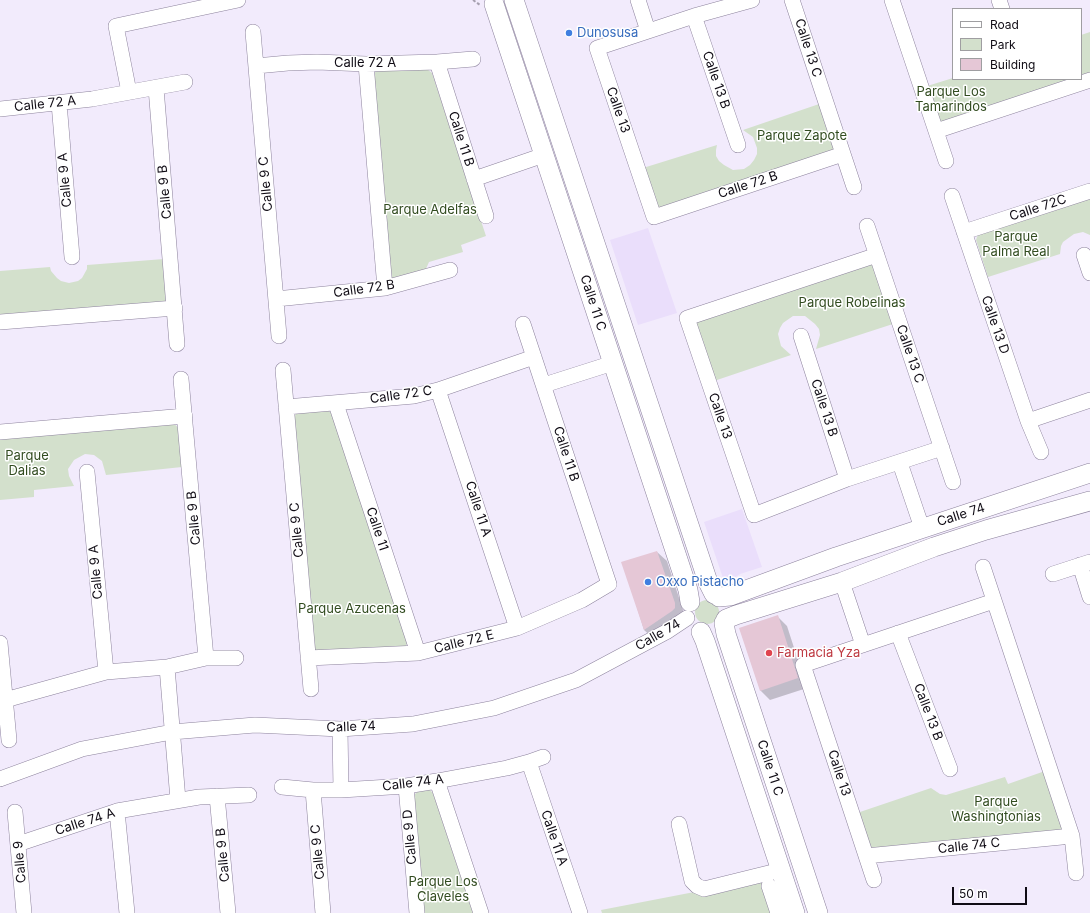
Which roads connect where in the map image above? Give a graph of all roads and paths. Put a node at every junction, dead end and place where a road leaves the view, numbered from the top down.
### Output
1 (238, 0) edge
2 (514, 0) edge
3 (638, 0) edge
4 (752, 0) edge
5 (792, 0) edge
6 (892, 0) edge
7 (496, 1) edge
8 (694, 16) junction
9 (648, 31) junction
10 (253, 32) dead end
11 (530, 50) junction
12 (511, 56) junction
13 (473, 59) dead end
14 (437, 62) junction
15 (366, 64) junction
16 (256, 66) junction
17 (1090, 80) edge
18 (185, 82) dead end
19 (156, 88) junction
20 (129, 92) junction
21 (59, 103) junction
22 (0, 108) edge
23 (936, 131) junction
24 (738, 145) dead end
25 (843, 154) junction
26 (544, 155) junction
27 (946, 161) dead end
28 (474, 179) junction
29 (854, 187) dead end
30 (1090, 191) edge
31 (952, 196) dead end
32 (486, 216) dead end
33 (654, 217) joint
34 (867, 226) dead end
35 (964, 232) junction
36 (877, 255) junction
37 (1084, 255) dead end
38 (72, 257) dead end
39 (603, 268) junction
40 (450, 270) dead end
41 (1090, 273) edge
42 (584, 274) junction
43 (610, 287) junction
44 (385, 288) junction
45 (590, 293) junction
46 (276, 299) junction
47 (175, 308) junction
48 (617, 308) junction
49 (597, 315) junction
50 (0, 322) edge
51 (523, 324) dead end
52 (279, 336) dead end
53 (801, 336) dead end
54 (178, 344) dead end
55 (534, 357) junction
56 (613, 362) junction
57 (283, 370) dead end
58 (181, 379) dead end
59 (544, 385) junction
60 (438, 390) junction
61 (1090, 400) edge
62 (336, 404) junction
63 (286, 408) junction
64 (185, 416) junction
65 (1028, 421) junction
66 (0, 432) edge
67 (942, 448) junction
68 (1041, 452) dead end
69 (900, 463) junction
70 (87, 472) dead end
71 (1090, 473) edge
72 (847, 479) junction
73 (953, 482) dead end
74 (1037, 491) junction
75 (1090, 501) edge
76 (982, 508) junction
77 (1045, 513) junction
78 (922, 528) junction
79 (986, 530) junction
80 (696, 546) junction
81 (675, 550) junction
82 (1085, 563) edge
83 (983, 566) dead end
84 (799, 571) junction
85 (1053, 574) dead end
86 (842, 582) junction
87 (609, 584) joint
88 (749, 589) junction
89 (806, 593) junction
90 (717, 595) junction
91 (1090, 597) edge
92 (994, 601) junction
93 (755, 609) junction
94 (689, 610) junction
95 (725, 622) junction
96 (517, 628) junction
97 (701, 632) junction
98 (898, 633) junction
99 (0, 643) edge
100 (863, 645) junction
101 (418, 653) junction
102 (206, 658) junction
103 (236, 658) dead end
104 (308, 658) junction
105 (167, 667) junction
106 (106, 672) junction
107 (311, 689) dead end
108 (5, 700) junction
109 (340, 729) junction
110 (172, 732) junction
111 (9, 740) dead end
112 (764, 751) junction
113 (744, 758) junction
114 (536, 760) joint
115 (950, 769) dead end
116 (0, 779) edge
117 (438, 781) junction
118 (406, 786) junction
119 (282, 787) dead end
120 (312, 790) junction
121 (341, 790) junction
122 (248, 795) dead end
123 (217, 796) junction
124 (178, 800) junction
125 (117, 810) junction
126 (15, 812) dead end
127 (679, 824) dead end
128 (1072, 836) junction
129 (18, 844) junction
130 (866, 856) junction
131 (800, 860) junction
132 (781, 870) junction
133 (1076, 873) dead end
134 (874, 880) dead end
135 (776, 891) junction
136 (24, 913) edge
137 (127, 913) edge
138 (228, 913) edge
139 (324, 913) edge
140 (417, 913) edge
141 (480, 913) edge
142 (580, 913) edge
143 (778, 913) edge
144 (796, 913) edge
145 (818, 913) edge

1 - 20 street
2 - 11 main road, Calle 11 C
3 - 9 street
4 - 8 street
5 - 25 street, Calle 13 C
6 - 23 street
7 - 12 main road, Calle 11 C
8 - 9 street
8 - 24 street, Calle 13 B
9 - 33 street, Calle 13
10 - 16 street, Calle 9 C
11 - 12 main road
11 - 39 main road, Calle 11 C
12 - 26 main road, Calle 11 C
13 - 14 street, Calle 72 A
14 - 15 street, Calle 72 A
14 - 28 street, Calle 11 B
15 - 16 street, Calle 72 A
15 - 44 street
16 - 46 street, Calle 9 C
17 - 23 street
18 - 19 street, Calle 72 A
19 - 20 street, Calle 72 A
19 - 47 street, Calle 9 B
20 - 21 street, Calle 72 A
21 - 22 street, Calle 72 A
21 - 38 street, Calle 9 A
23 - 27 street
25 - 29 street, Calle 13 C
25 - 33 street, Calle 72 B
26 - 28 street
26 - 42 main road, Calle 11 C
28 - 32 street, Calle 11 B
30 - 35 street, Calle 72C
31 - 35 street, Calle 13 D
34 - 36 street, Calle 13 C
35 - 65 street, Calle 13 D
36 - 67 street, Calle 13 C
36 - 72 street, Calle 13
37 - 41 street
39 - 42 main road
39 - 43 main road, Calle 11 C
40 - 44 street, Calle 72 B
42 - 45 main road, Calle 11 C
43 - 45 main road
43 - 48 main road, Calle 11 C
44 - 46 street, Calle 72 B
45 - 49 main road, Calle 11 C
46 - 52 street, Calle 9 C
47 - 50 street
47 - 54 street, Calle 9 B
48 - 49 main road
48 - 80 main road, Calle 11 C
49 - 56 main road, Calle 11 C
51 - 55 street, Calle 11 B
53 - 72 street, Calle 13 B
55 - 59 street, Calle 11 B
55 - 60 street, Calle 72 C
56 - 59 street
56 - 81 main road, Calle 11 C
57 - 63 street, Calle 9 C
58 - 64 street, Calle 9 B
59 - 87 street, Calle 11 B
60 - 62 street, Calle 72 C
60 - 96 street, Calle 11 A
61 - 65 street
62 - 63 street, Calle 72 C
62 - 101 street, Calle 11
63 - 104 street, Calle 9 C
64 - 66 street
64 - 102 street, Calle 9 B
65 - 68 street, Calle 13 D
67 - 69 street
67 - 73 street, Calle 13 C
69 - 72 street
69 - 78 street
70 - 106 street, Calle 9 A
71 - 74 main road, Calle 74
74 - 76 main road, Calle 74
74 - 77 main road
75 - 77 main road, Calle 74
76 - 78 main road, Calle 74
76 - 79 main road
77 - 79 main road, Calle 74
78 - 84 main road, Calle 74
79 - 86 main road, Calle 74
80 - 81 main road
80 - 90 main road, Calle 11 C
81 - 94 main road, Calle 11 C
82 - 85 street
82 - 91 street
83 - 92 street
84 - 88 main road, Calle 74
84 - 89 main road
86 - 89 main road, Calle 74
86 - 100 street
87 - 96 street, Calle 72 E
88 - 90 main road, Calle 74
88 - 93 main road
89 - 93 main road, Calle 74
90 - 94 main road
90 - 95 main road
92 - 98 street
92 - 128 street
93 - 95 main road, Calle 74
94 - 97 main road
94 - 109 street, Calle 74
95 - 97 main road
95 - 112 main road, Calle 11 C
96 - 101 street, Calle 72 E
97 - 113 main road, Calle 11 C
98 - 100 street
98 - 115 street, Calle 13 B
99 - 108 street
100 - 130 street, Calle 13
101 - 104 street, Calle 72 E
102 - 103 street
102 - 105 street
104 - 107 street, Calle 9 C
105 - 106 street
105 - 110 street
106 - 108 street
108 - 111 street
109 - 110 street, Calle 74
109 - 121 street
110 - 116 street, Calle 74
110 - 124 street
112 - 113 main road
112 - 131 main road, Calle 11 C
113 - 132 main road, Calle 11 C
114 - 117 street, Calle 74 A
114 - 142 street, Calle 11 A
117 - 118 street, Calle 74 A
117 - 141 street
118 - 121 street, Calle 74 A
118 - 140 street, Calle 9 D
119 - 120 street, Calle 74 A
120 - 121 street, Calle 74 A
120 - 139 street, Calle 9 C
122 - 123 street, Calle 74 A
123 - 124 street, Calle 74 A
123 - 138 street, Calle 9 B
124 - 125 street, Calle 74 A
125 - 129 street, Calle 74 A
125 - 137 street
126 - 129 street, Calle 9
127 - 132 street
128 - 130 street, Calle 74 C
128 - 133 street
129 - 136 street, Calle 9
130 - 134 street, Calle 13
131 - 132 main road
131 - 145 main road, Calle 11 C
132 - 135 main road, Calle 11 C
135 - 143 street
135 - 144 main road, Calle 11 C

